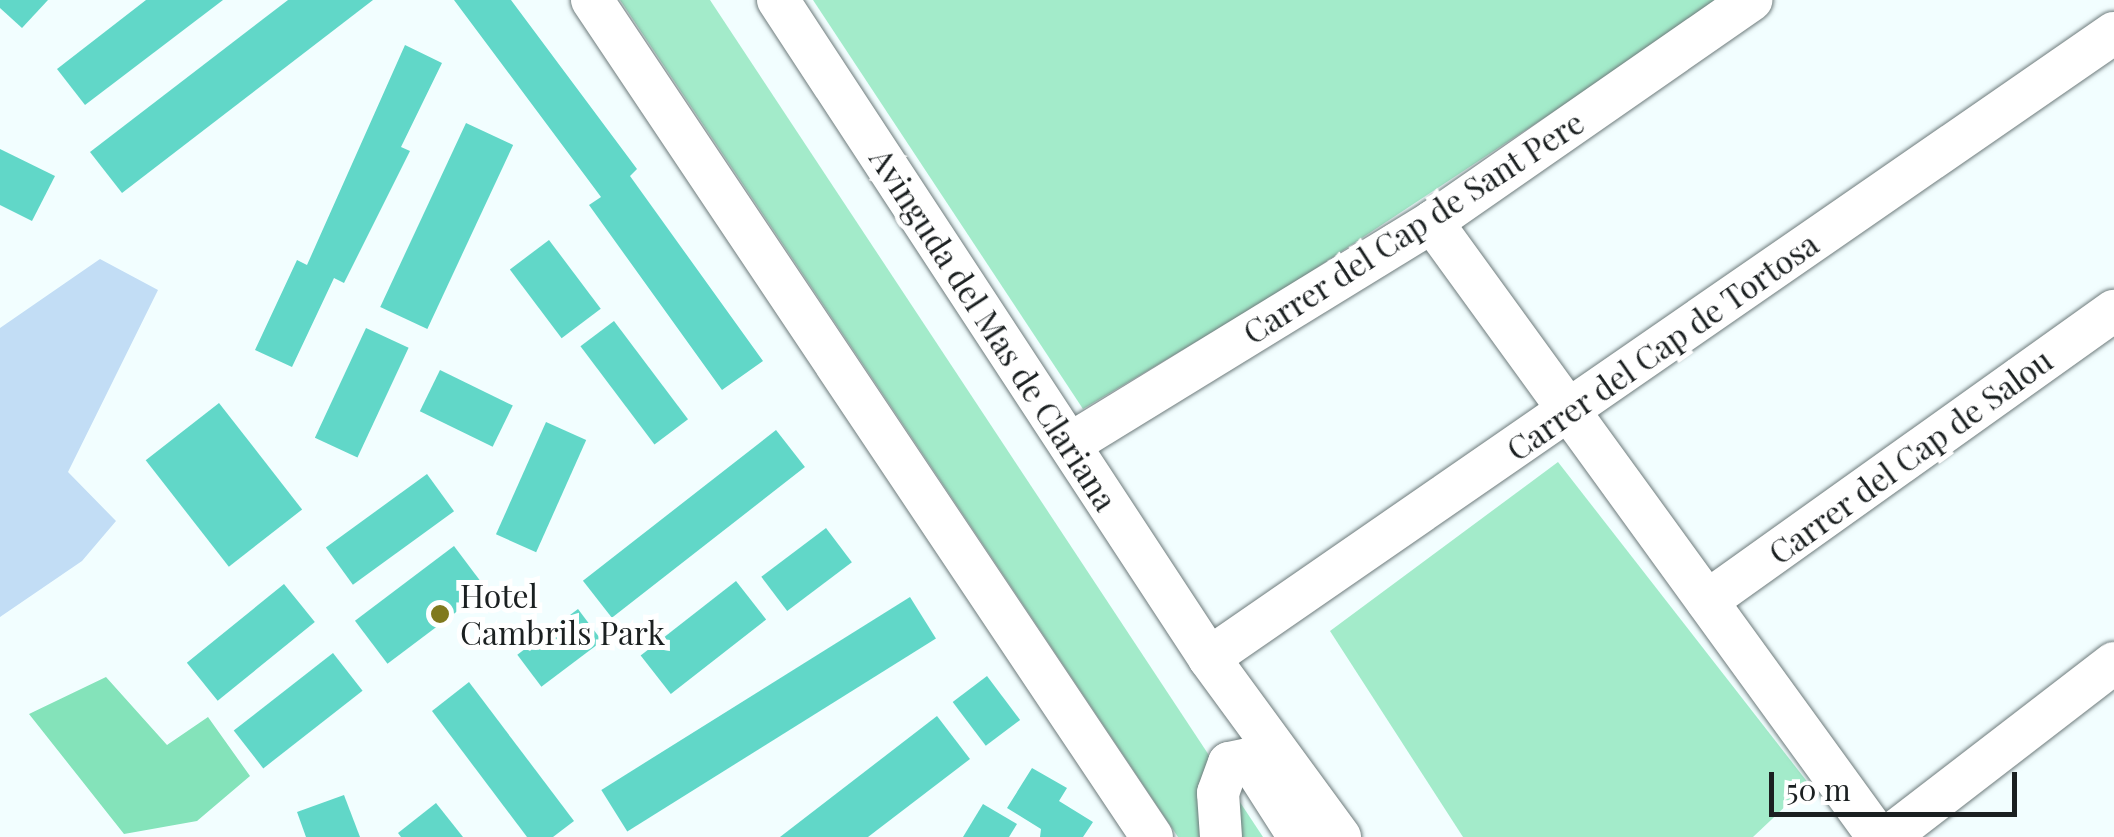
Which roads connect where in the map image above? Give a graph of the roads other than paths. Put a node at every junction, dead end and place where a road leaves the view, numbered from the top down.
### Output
1 (592, 0) edge
2 (778, 0) edge
3 (1751, 0) edge
4 (2114, 33) edge
5 (1432, 222) junction
6 (2114, 311) edge
7 (1570, 410) junction
8 (1070, 444) junction
9 (1707, 601) junction
10 (1209, 658) junction
11 (2114, 663) edge
12 (1246, 760) junction
13 (1152, 837) edge
14 (1220, 837) edge
15 (1299, 837) edge
16 (1316, 837) edge
17 (1340, 837) edge
18 (1878, 837) edge
19 (1888, 837) edge

1 - 13 street
2 - 8 street, Avinguda del Mas de Clariana
3 - 5 street, Carrer del Cap de Sant Pere
4 - 7 street, Carrer del Cap de Tortosa
5 - 7 street
5 - 8 street, Carrer del Cap de Sant Pere
6 - 9 street, Carrer del Cap de Salou
7 - 9 street
7 - 10 street, Carrer del Cap de Tortosa
8 - 10 street, Avinguda del Mas de Clariana
9 - 18 street
10 - 12 street, Avinguda del Mas de Clariana
10 - 17 street, Avinguda del Mas de Clariana
11 - 19 street
12 - 14 street
12 - 15 street, Avinguda del Mas de Clariana
12 - 16 street, Avinguda del Mas de Clariana

